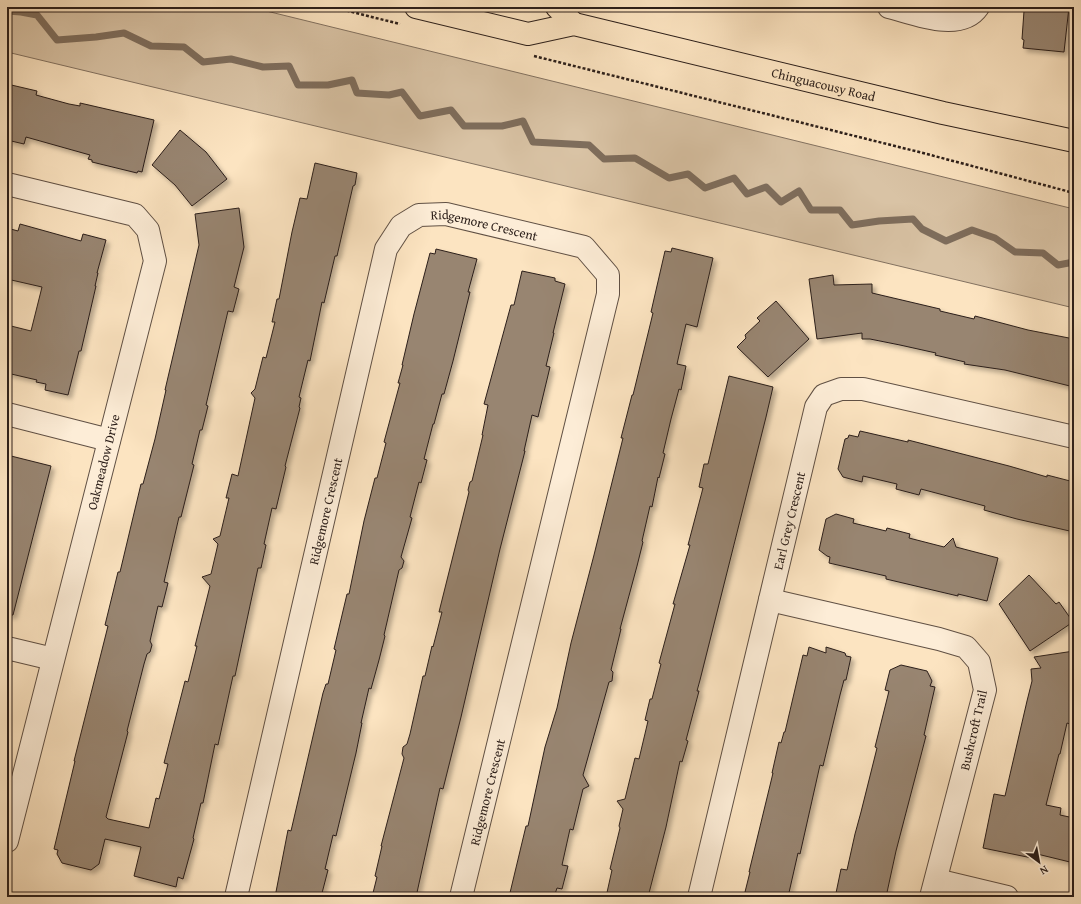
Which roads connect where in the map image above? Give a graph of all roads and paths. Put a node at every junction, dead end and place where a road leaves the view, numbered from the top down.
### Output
1 (332, 7) edge
2 (557, 7) edge
3 (888, 7) edge
4 (978, 7) edge
5 (412, 16) edge
6 (574, 24) junction
7 (528, 55) dead end
8 (1074, 141) edge
9 (7, 184) edge
10 (1074, 193) edge
11 (7, 414) edge
12 (1074, 437) edge
13 (109, 440) junction
14 (770, 600) junction
15 (7, 648) edge
16 (53, 659) junction
17 (7, 841) edge
18 (934, 888) edge
19 (236, 897) edge
20 (461, 897) edge
21 (699, 897) edge
22 (1007, 897) edge

1 - 5 path
2 - 6 main road
3 - 4 street
5 - 6 main road, Chinguacousy Road
6 - 8 main road, Chinguacousy Road
7 - 10 path
9 - 13 street, Oakmeadow Drive
11 - 13 street
12 - 14 street, Earl Grey Crescent
13 - 16 street, Oakmeadow Drive
14 - 18 street, Bushcroft Trail
14 - 21 street, Earl Grey Crescent
15 - 16 street
16 - 17 street, Oakmeadow Drive
18 - 22 street
19 - 20 street, Ridgemore Crescent

